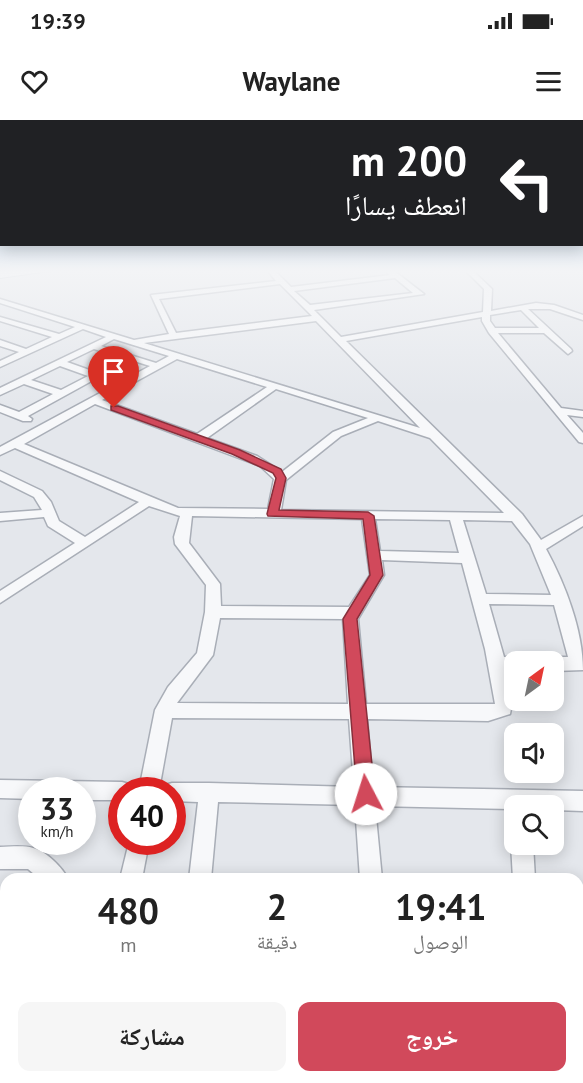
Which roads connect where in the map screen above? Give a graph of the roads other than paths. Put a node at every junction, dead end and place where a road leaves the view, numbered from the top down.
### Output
1 (45, 315) edge
2 (163, 315) edge
3 (315, 315) edge
4 (490, 315) edge
5 (530, 315) edge
6 (485, 316) junction
7 (318, 318) junction
8 (2, 320) edge
9 (82, 327) junction
10 (545, 330) junction
11 (492, 332) junction
12 (114, 336) junction
13 (60, 337) junction
14 (174, 337) junction
15 (339, 340) junction
16 (131, 342) junction
17 (0, 343) edge
18 (44, 344) junction
19 (94, 346) junction
20 (55, 348) dead end
21 (66, 351) dead end
22 (568, 351) dead end
23 (26, 352) junction
24 (77, 355) junction
25 (177, 355) junction
26 (130, 357) junction
27 (4, 362) edge
28 (60, 363) junction
29 (158, 366) junction
30 (42, 372) junction
31 (97, 375) junction
32 (24, 381) junction
33 (124, 384) junction
34 (274, 386) junction
35 (1, 390) edge
36 (62, 394) junction
37 (95, 400) junction
38 (0, 408) edge
39 (557, 410) junction
40 (583, 414) edge
41 (20, 416) junction
42 (376, 418) junction
43 (47, 427) junction
44 (435, 436) junction
45 (199, 438) junction
46 (583, 440) edge
47 (15, 444) junction
48 (0, 452) edge
49 (0, 475) edge
50 (281, 478) junction
51 (148, 501) junction
52 (187, 512) junction
53 (50, 513) junction
54 (273, 514) junction
55 (368, 516) junction
56 (0, 517) edge
57 (456, 517) junction
58 (517, 518) junction
59 (583, 520) edge
60 (85, 543) junction
61 (539, 547) junction
62 (375, 555) junction
63 (466, 558) junction
64 (0, 598) edge
65 (478, 599) junction
66 (559, 600) junction
67 (213, 612) junction
68 (352, 614) junction
69 (504, 659) edge
70 (564, 664) edge
71 (581, 664) edge
72 (504, 709) edge
73 (164, 710) junction
74 (358, 712) junction
75 (151, 777) edge
76 (0, 789) edge
77 (108, 791) edge
78 (186, 792) edge
79 (208, 792) junction
80 (366, 794) junction
81 (504, 801) edge
82 (564, 801) edge
83 (583, 801) edge
84 (136, 855) edge
85 (523, 855) edge
86 (0, 858) edge
87 (50, 873) edge
88 (132, 873) edge
89 (201, 873) edge
90 (371, 873) edge
91 (524, 873) edge

1 - 9 street
2 - 14 street
3 - 7 street
4 - 6 street
5 - 10 street
6 - 11 street
6 - 15 street
7 - 14 street
7 - 15 street
8 - 13 street
9 - 12 street
9 - 13 street
10 - 11 street
10 - 22 street
11 - 39 street
12 - 16 street
12 - 19 street
13 - 18 street
14 - 16 street
15 - 44 street
16 - 25 street
17 - 23 street
18 - 20 street
18 - 23 street
19 - 24 street
19 - 26 street
21 - 24 street
23 - 27 street
24 - 28 street
25 - 29 street
25 - 34 street
26 - 29 street
26 - 31 street
27 - 30 street
28 - 30 street
28 - 31 street
29 - 33 street
30 - 32 street
31 - 33 street
31 - 36 street
32 - 35 street
32 - 36 street
33 - 37 street
34 - 42 street
34 - 45 street
36 - 41 street
37 - 43 street
37 - 45 street
38 - 41 street
39 - 40 street
39 - 46 street
41 - 43 street
42 - 44 street
42 - 50 street
43 - 47 street
44 - 58 street
45 - 50 street
47 - 48 street
47 - 51 street
49 - 53 street
50 - 54 street
51 - 52 street
51 - 60 street
52 - 54 street
52 - 67 street
53 - 56 street
53 - 60 street
54 - 55 street
55 - 57 street
55 - 62 street
57 - 58 street
57 - 63 street
58 - 61 street
59 - 61 street
60 - 64 street
61 - 66 street
62 - 63 street
62 - 68 street
63 - 65 street
65 - 66 street
65 - 69 street
66 - 71 street
67 - 68 street
67 - 73 street
68 - 74 street
70 - 71 street
72 - 74 street
73 - 74 street
73 - 75 street
74 - 80 street
76 - 77 street
78 - 79 street
79 - 80 street
79 - 89 street
80 - 81 street
80 - 90 street
82 - 83 street
84 - 88 street
85 - 91 street
86 - 87 street

